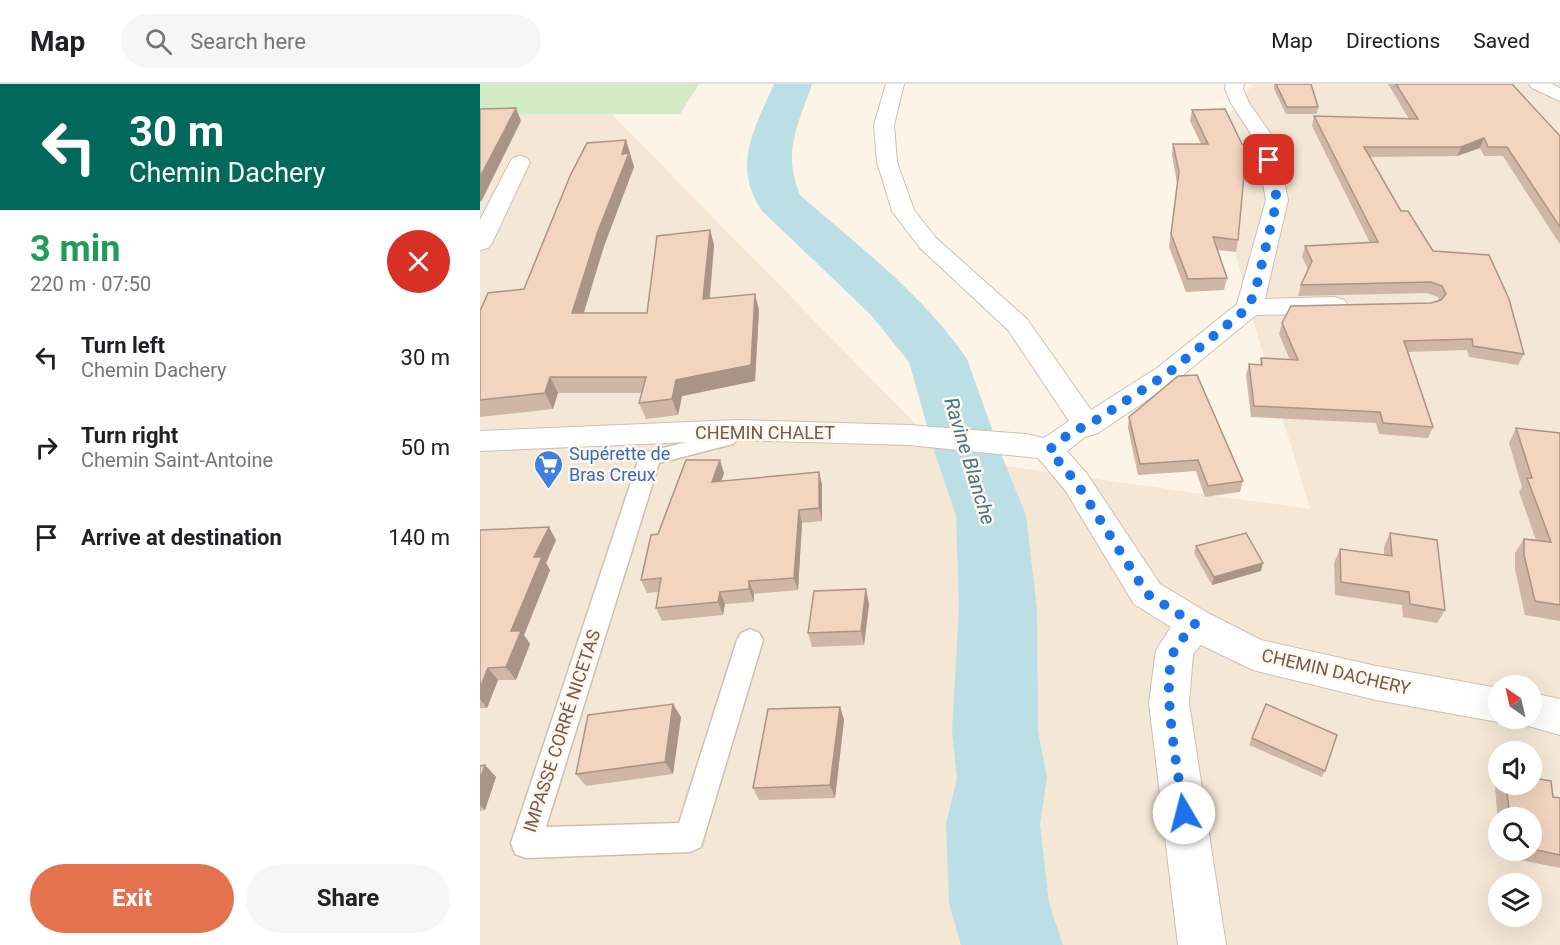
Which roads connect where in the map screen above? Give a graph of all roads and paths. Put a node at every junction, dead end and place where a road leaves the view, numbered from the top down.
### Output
1 (896, 84) edge
2 (1235, 84) edge
3 (1538, 84) edge
4 (1560, 95) edge
5 (520, 162) dead end
6 (480, 243) edge
7 (1356, 304) edge
8 (1249, 307) junction
9 (1087, 426) junction
10 (737, 430) junction
11 (480, 441) edge
12 (1038, 447) junction
13 (1195, 624) junction
14 (750, 640) dead end
15 (1488, 703) edge
16 (1542, 713) edge
17 (1560, 717) edge
18 (1202, 945) edge

1 - 9 street
2 - 8 street
3 - 4 street
5 - 6 street
7 - 8 street
8 - 9 street
9 - 12 street
10 - 11 street, CHEMIN CHALET
10 - 12 street, CHEMIN CHALET
10 - 14 lane, IMPASSE CORRÉ NICETAS
12 - 13 street, CHEMIN DACHERY
13 - 15 street, CHEMIN DACHERY
13 - 18 street
16 - 17 street

